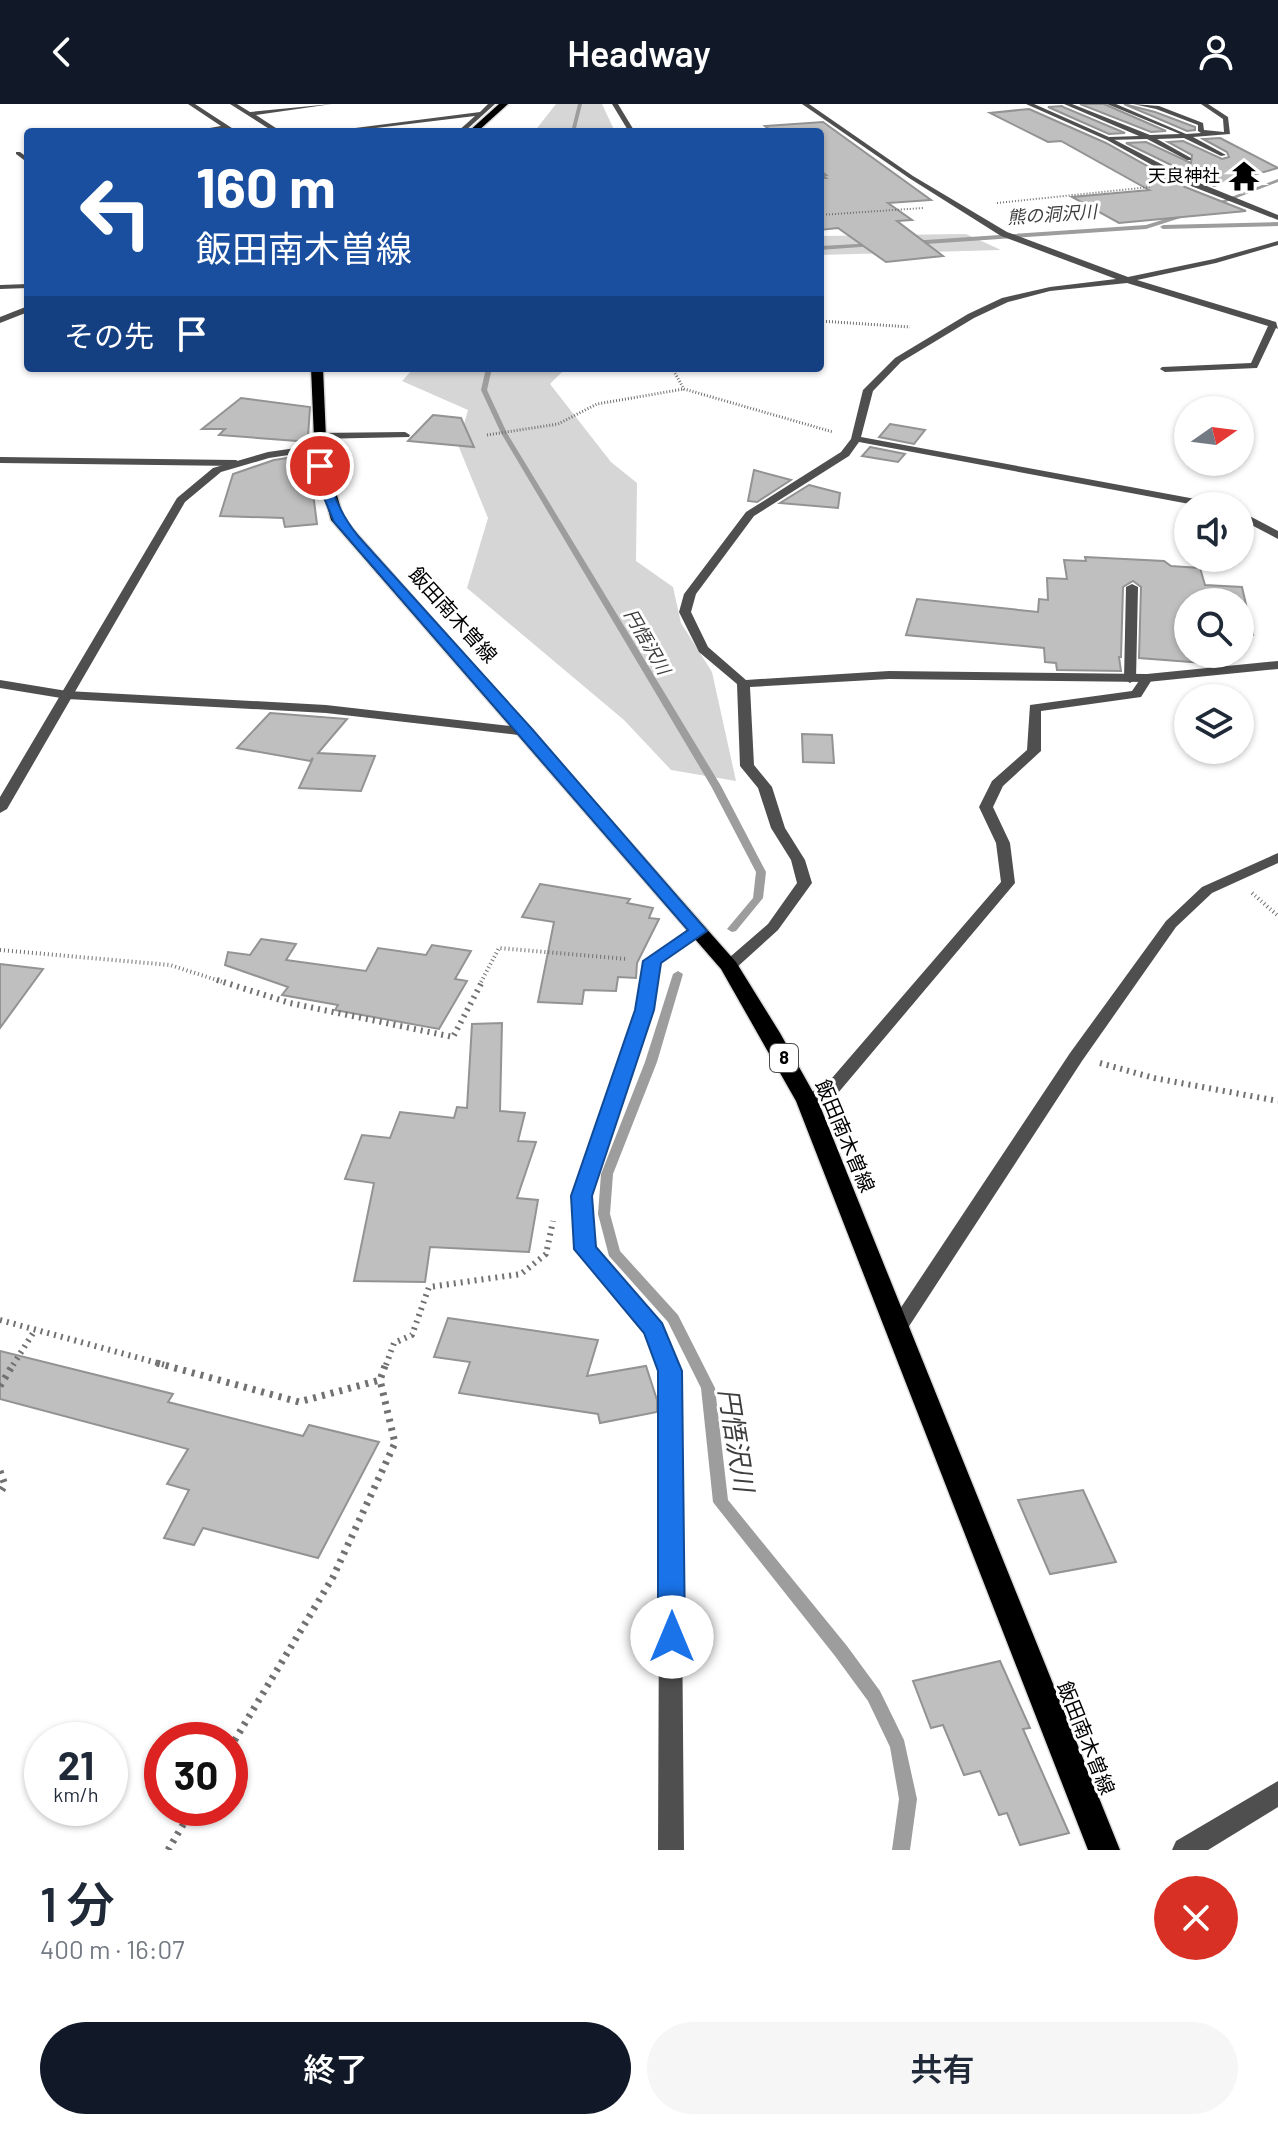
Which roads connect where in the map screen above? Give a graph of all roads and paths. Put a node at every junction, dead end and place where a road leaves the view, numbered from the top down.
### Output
1 (191, 104) edge
2 (233, 104) edge
3 (329, 104) edge
4 (492, 104) edge
5 (504, 104) edge
6 (615, 104) edge
7 (805, 104) edge
8 (1029, 104) edge
9 (1039, 104) edge
10 (1067, 104) edge
11 (1110, 104) edge
12 (1136, 104) edge
13 (1204, 104) edge
14 (483, 113) junction
15 (249, 114) junction
16 (228, 128) edge
17 (272, 128) edge
18 (360, 128) edge
19 (465, 128) edge
20 (477, 128) edge
21 (630, 128) edge
22 (1211, 135) junction
23 (1186, 136) junction
24 (1148, 137) junction
25 (1109, 139) junction
26 (1223, 155) dead end
27 (1189, 159) dead end
28 (1118, 191) dead end
29 (959, 206) junction
30 (824, 215) edge
31 (1278, 218) edge
32 (1278, 243) edge
33 (1127, 280) junction
34 (24, 286) edge
35 (0, 287) edge
36 (24, 311) edge
37 (0, 320) edge
38 (824, 321) edge
39 (1276, 325) edge
40 (951, 330) junction
41 (1165, 369) dead end
42 (317, 372) edge
43 (674, 372) edge
44 (684, 389) junction
45 (405, 435) dead end
46 (487, 435) dead end
47 (856, 439) junction
48 (317, 442) junction
49 (0, 460) edge
50 (236, 463) junction
51 (1174, 498) edge
52 (1254, 522) edge
53 (1278, 536) edge
54 (1132, 587) dead end
55 (1278, 665) edge
56 (1147, 678) junction
57 (1130, 679) junction
58 (0, 684) edge
59 (743, 684) junction
60 (67, 695) junction
61 (527, 732) junction
62 (0, 809) edge
63 (1278, 857) edge
64 (699, 931) junction
65 (0, 950) edge
66 (652, 961) junction
67 (729, 966) junction
68 (1076, 1057) junction
69 (807, 1101) junction
70 (1278, 1101) edge
71 (583, 1216) junction
72 (0, 1320) edge
73 (897, 1329) junction
74 (35, 1330) junction
75 (380, 1380) junction
76 (0, 1386) edge
77 (0, 1471) edge
78 (0, 1493) edge
79 (246, 1722) edge
80 (1278, 1793) edge
81 (182, 1826) edge
82 (168, 1850) edge
83 (671, 1850) edge
84 (1104, 1850) edge
85 (1185, 1850) edge

1 - 16 street
2 - 15 street
3 - 15 street
4 - 14 street
5 - 20 main road
6 - 21 street
7 - 29 street
8 - 9 street
8 - 25 street
10 - 24 street
11 - 23 street
12 - 22 street
13 - 22 street
14 - 18 street
14 - 19 street
15 - 17 street
22 - 23 street
23 - 24 street
23 - 26 street
24 - 25 street
24 - 27 street
25 - 31 street
28 - 29 path
29 - 30 path
29 - 33 street
32 - 33 street
33 - 39 street
33 - 40 street
34 - 35 street
36 - 37 street
38 - 40 path
39 - 41 street
40 - 47 street
42 - 48 main road, 飯田南木曽線 / 8
43 - 44 path
44 - 46 path
44 - 47 path
45 - 48 street
47 - 51 street
47 - 59 street
48 - 50 street
48 - 61 main road, 飯田南木曽線 / 8
49 - 50 street
50 - 60 street
52 - 53 street
54 - 57 street
55 - 56 street
56 - 57 street
56 - 69 street
57 - 59 street
58 - 60 street
59 - 67 street
60 - 61 street
60 - 62 street
61 - 64 main road, 飯田南木曽線 / 8
63 - 68 street
64 - 66 street
64 - 67 main road, 飯田南木曽線 / 8
65 - 66 path
66 - 71 street
67 - 69 main road, 飯田南木曽線 / 8
68 - 70 path
68 - 73 street
69 - 73 main road, 飯田南木曽線 / 8
71 - 75 path
71 - 83 street
72 - 74 path
73 - 84 main road, 飯田南木曽線 / 8
74 - 75 path
74 - 76 path
75 - 79 path
77 - 78 path
80 - 85 street
81 - 82 path

